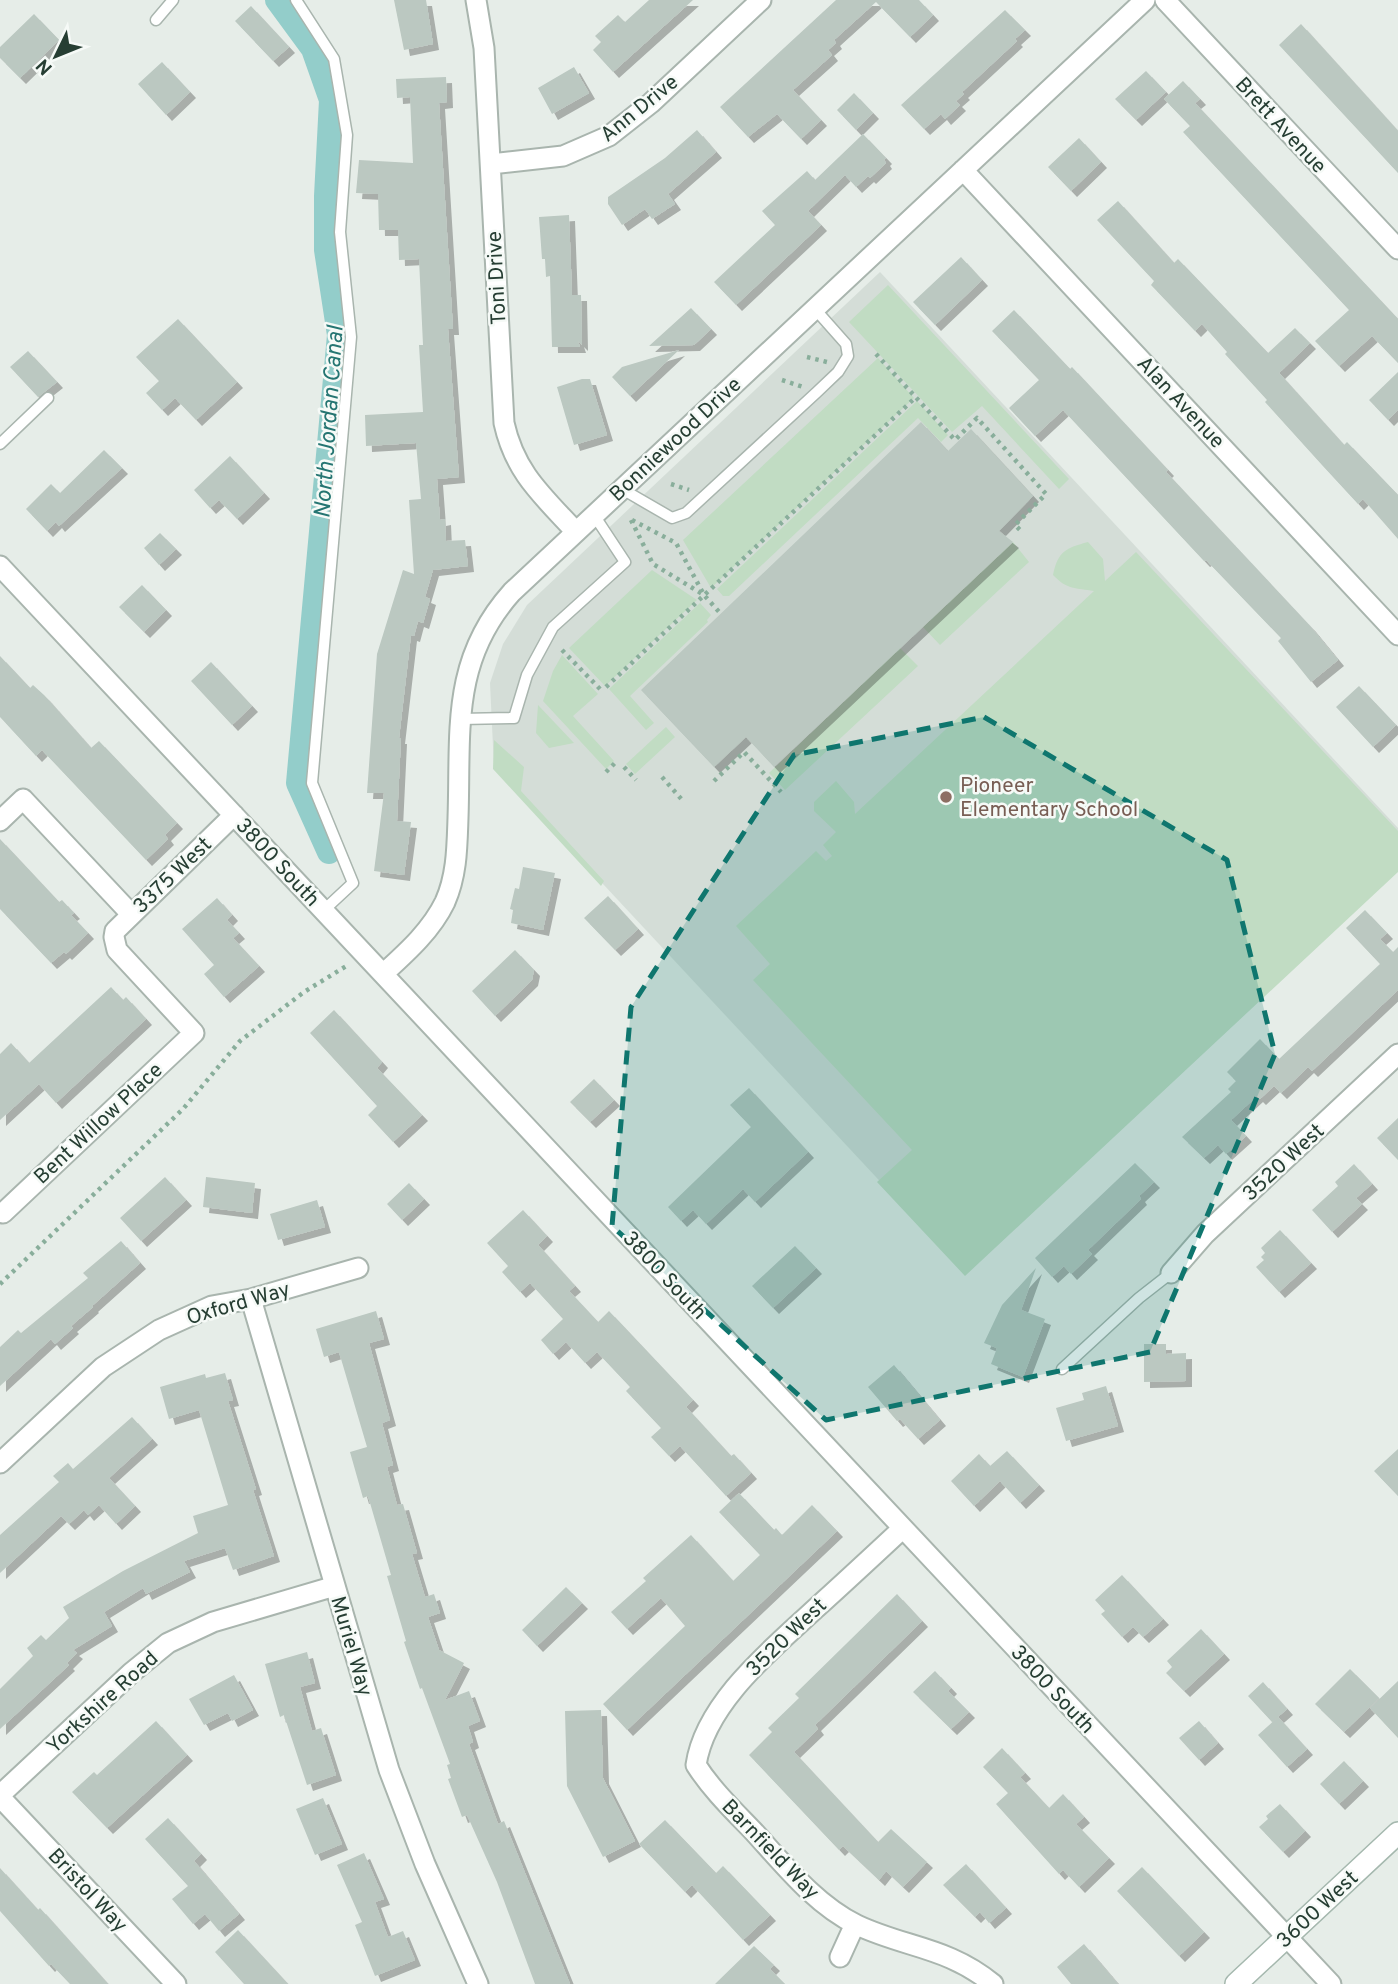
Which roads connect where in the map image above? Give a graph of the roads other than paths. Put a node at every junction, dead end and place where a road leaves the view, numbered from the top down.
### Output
1 (173, 0) edge
2 (296, 0) edge
3 (476, 0) edge
4 (761, 0) edge
5 (1145, 0) edge
6 (1165, 0) edge
7 (156, 20) dead end
8 (491, 164) junction
9 (963, 170) junction
10 (1398, 249) edge
11 (815, 309) junction
12 (48, 398) dead end
13 (0, 444) edge
14 (622, 489) junction
15 (594, 515) junction
16 (576, 532) junction
17 (0, 566) edge
18 (1398, 635) edge
19 (461, 719) junction
20 (234, 815) junction
21 (0, 821) edge
22 (324, 911) junction
23 (131, 914) junction
24 (383, 974) junction
25 (194, 1033) joint
26 (1398, 1054) edge
27 (3, 1213) dead end
28 (358, 1268) dead end
29 (1171, 1273) joint
30 (251, 1299) junction
31 (1062, 1369) dead end
32 (0, 1463) edge
33 (903, 1528) junction
34 (335, 1586) junction
35 (696, 1765) joint
36 (0, 1796) edge
37 (1398, 1833) edge
38 (855, 1924) junction
39 (1287, 1937) junction
40 (840, 1957) dead end
41 (176, 1984) edge
42 (478, 1984) edge
43 (993, 1984) edge
44 (1236, 1984) edge
45 (1331, 1984) edge

1 - 7 lane
2 - 22 lane
3 - 8 street, Toni Drive
4 - 8 street, Ann Drive
5 - 9 street, Bonniewood Drive
6 - 10 street, Brett Avenue
8 - 16 street, Toni Drive
9 - 11 street, Bonniewood Drive
9 - 18 street, Alan Avenue
11 - 14 street, Bonniewood Drive
11 - 14 lane
12 - 13 lane
14 - 15 street, Bonniewood Drive
15 - 16 street, Bonniewood Drive
15 - 19 lane
16 - 19 street, Bonniewood Drive
17 - 20 street, 3800 South
19 - 24 street, Bonniewood Drive
20 - 22 street, 3800 South
20 - 23 street, 3375 West
21 - 23 street
22 - 24 street, 3800 South
23 - 25 street, 3375 West
24 - 33 street, 3800 South
25 - 27 street, Bent Willow Place
26 - 29 street, 3520 West
28 - 30 street, Oxford Way
29 - 31 lane
30 - 32 street, Oxford Way
30 - 34 street, Muriel Way
33 - 35 street, 3520 West
33 - 39 street, 3800 South
34 - 36 street, Yorkshire Road
34 - 42 street, Muriel Way
35 - 38 street, Barnfield Way
36 - 41 street, Bristol Way
37 - 39 street, 3600 West
38 - 40 street
38 - 43 street, Barnfield Way
39 - 44 street, 3600 West
39 - 45 street, 3800 South

